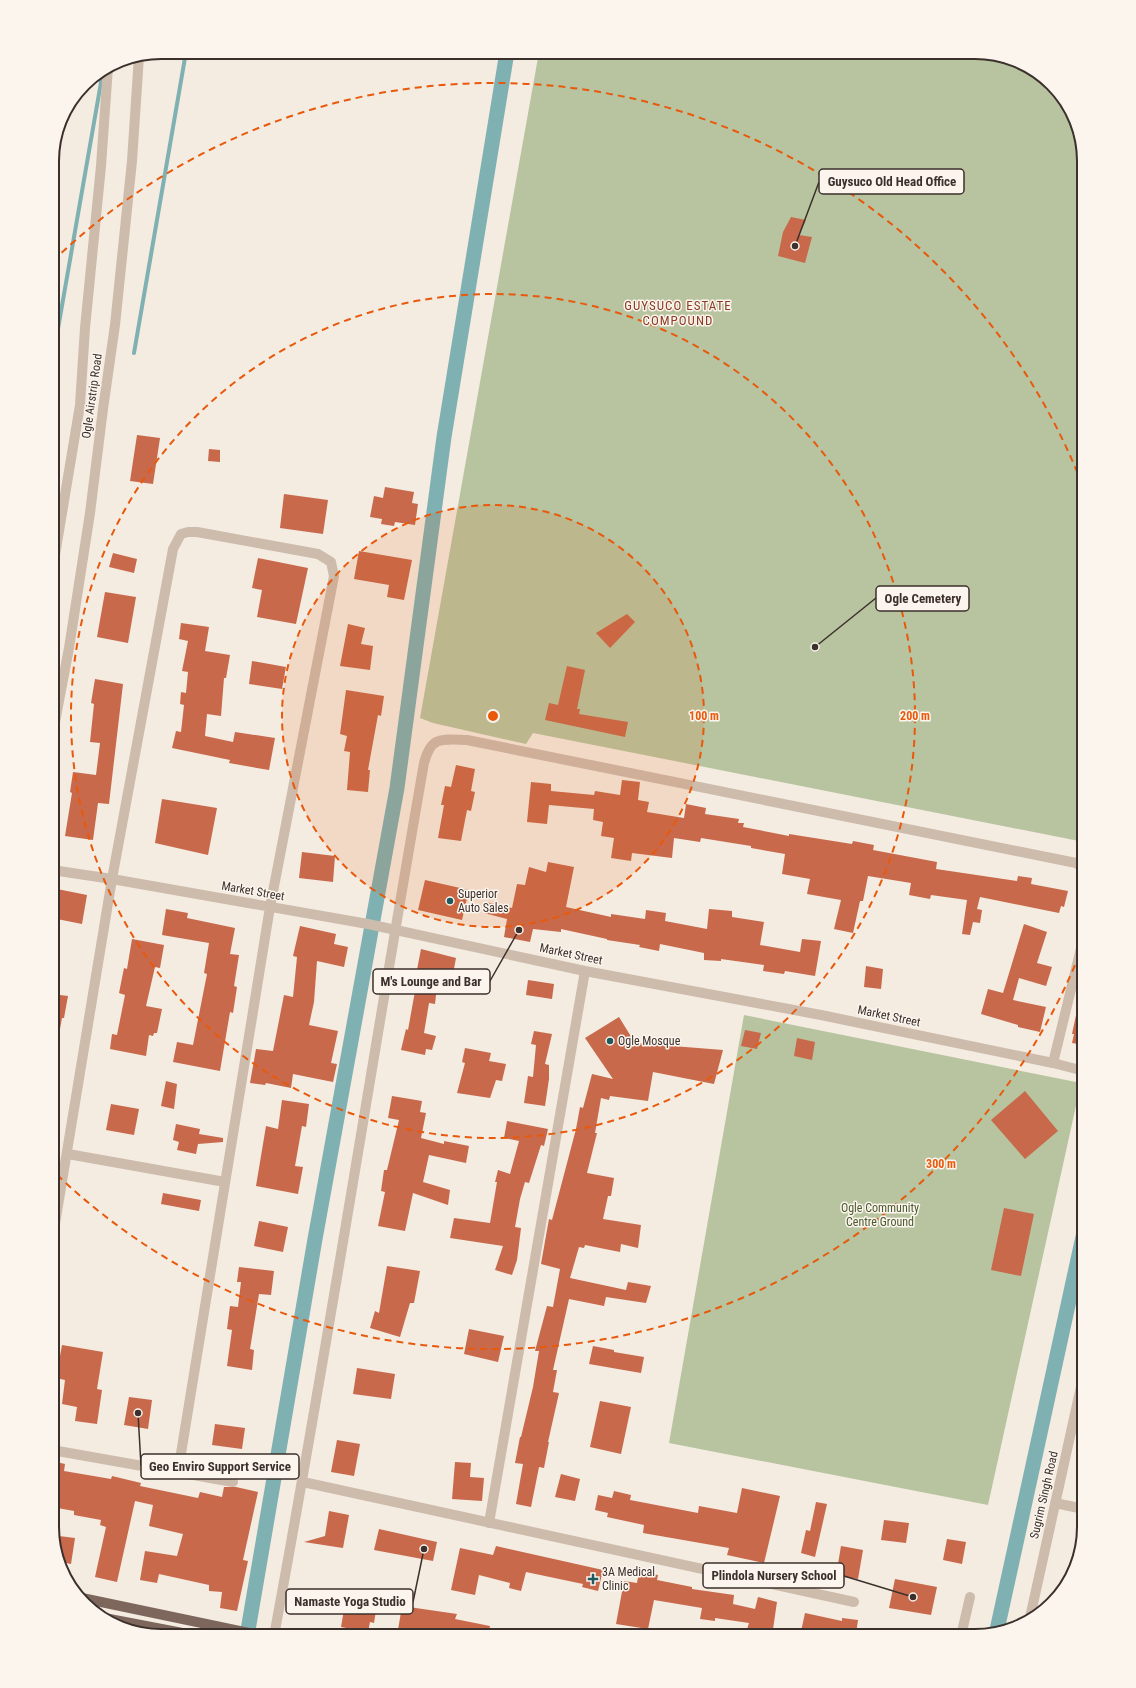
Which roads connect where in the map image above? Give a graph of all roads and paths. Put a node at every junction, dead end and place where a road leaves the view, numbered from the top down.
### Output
1 (139, 62) edge
2 (108, 74) edge
3 (59, 531) edge
4 (59, 700) edge
5 (1077, 864) edge
6 (59, 871) edge
7 (112, 879) junction
8 (270, 907) junction
9 (390, 929) junction
10 (1077, 965) edge
11 (585, 970) junction
12 (1053, 1064) junction
13 (1077, 1069) edge
14 (68, 1154) junction
15 (225, 1182) junction
16 (59, 1204) edge
17 (1077, 1404) edge
18 (59, 1451) edge
19 (178, 1472) junction
20 (233, 1482) dead end
21 (303, 1482) junction
22 (1055, 1503) junction
23 (1077, 1508) edge
24 (490, 1523) junction
25 (970, 1597) dead end
26 (90, 1600) edge
27 (854, 1602) dead end
28 (1031, 1612) edge
29 (118, 1620) edge
30 (163, 1629) edge
31 (228, 1629) edge
32 (275, 1629) edge
33 (963, 1629) edge

1 - 4 street, Ogle Airstrip Road
2 - 3 street, Ogle Airstrip Road
5 - 9 street
6 - 7 street, Market Street
7 - 8 street, Market Street
7 - 8 street
7 - 14 street
8 - 9 street, Market Street
8 - 15 street
9 - 11 street, Market Street
9 - 21 street
10 - 12 street
11 - 12 street, Market Street
11 - 24 street
12 - 13 street, Market Street
14 - 15 street
14 - 16 street
15 - 19 street
17 - 22 street, Sugrim Singh Road
18 - 19 street
19 - 20 street
21 - 24 street
21 - 32 street
22 - 23 street
22 - 28 street, Sugrim Singh Road
24 - 27 street
25 - 33 street
26 - 31 main road
29 - 30 main road

